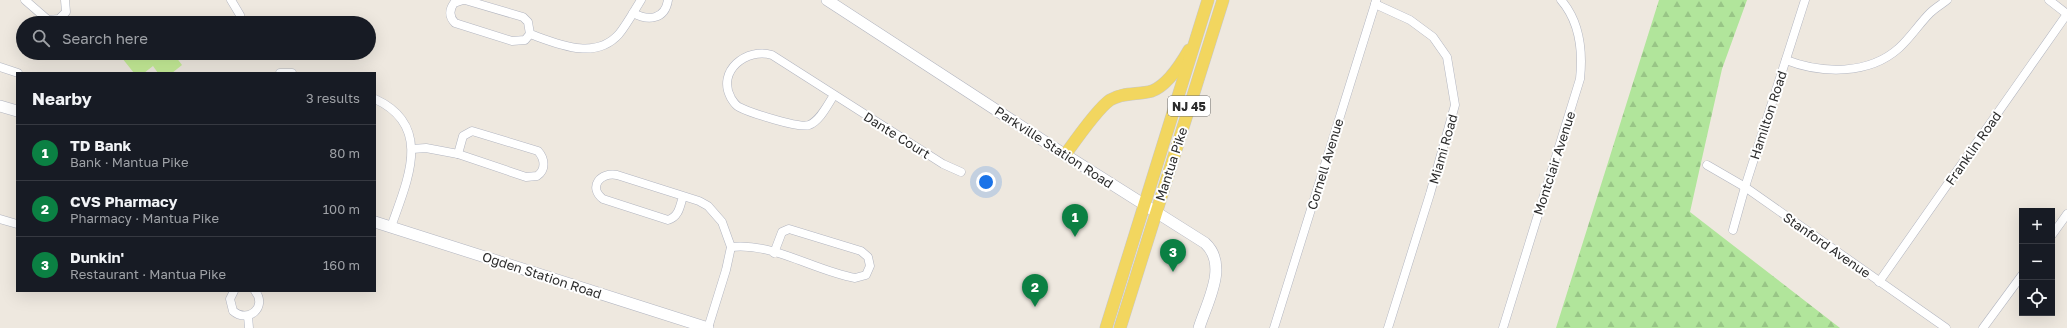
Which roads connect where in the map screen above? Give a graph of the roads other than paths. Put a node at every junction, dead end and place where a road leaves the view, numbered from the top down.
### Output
1 (25, 0) edge
2 (65, 0) edge
3 (232, 0) edge
4 (464, 0) edge
5 (641, 0) edge
6 (668, 0) edge
7 (827, 0) edge
8 (1208, 0) edge
9 (1223, 0) edge
10 (1561, 0) edge
11 (1805, 0) edge
12 (1947, 0) edge
13 (2049, 0) edge
14 (1375, 2) edge
15 (633, 13) junction
16 (2067, 14) edge
17 (240, 15) dead end
18 (43, 16) edge
19 (62, 16) edge
20 (530, 34) junction
21 (1197, 35) junction
22 (1786, 60) junction
23 (0, 67) edge
24 (16, 72) edge
25 (834, 95) junction
26 (376, 100) edge
27 (0, 106) edge
28 (16, 111) edge
29 (412, 149) junction
30 (458, 154) junction
31 (1066, 155) junction
32 (1707, 164) dead end
33 (961, 172) dead end
34 (1745, 187) junction
35 (683, 196) junction
36 (1145, 206) junction
37 (1156, 212) junction
38 (2067, 214) edge
39 (0, 219) edge
40 (376, 222) edge
41 (16, 224) edge
42 (391, 227) junction
43 (1733, 230) dead end
44 (2055, 231) edge
45 (731, 247) junction
46 (774, 253) junction
47 (2019, 279) edge
48 (1880, 282) junction
49 (234, 292) edge
50 (256, 292) edge
51 (248, 316) junction
52 (249, 328) edge
53 (708, 328) edge
54 (1106, 328) edge
55 (1120, 328) edge
56 (1199, 328) edge
57 (1274, 328) edge
58 (1388, 328) edge
59 (1503, 328) edge
60 (1946, 328) edge
61 (1983, 328) edge

1 - 18 street
2 - 19 street
3 - 17 street
4 - 20 street
4 - 20 street
5 - 15 street
6 - 15 street
7 - 31 main road, Parkville Station Road
8 - 21 main road, Mantua Pike / NJ 45
9 - 37 main road, Mantua Pike / NJ 45
10 - 59 street, Montclair Avenue
11 - 22 street, Hamilton Road
12 - 22 street
13 - 16 street
14 - 57 street, Cornell Avenue
14 - 58 street, Miami Road
15 - 20 street
16 - 48 street, Franklin Road
21 - 31 main road
21 - 36 main road, Mantua Pike / NJ 45
22 - 34 street, Hamilton Road
23 - 24 street
25 - 25 street, Dante Court
25 - 33 street, Dante Court
26 - 29 street
27 - 28 main road
29 - 30 street
29 - 42 street
30 - 30 street
31 - 36 main road, Parkville Station Road
32 - 34 street, Stanford Avenue
34 - 43 street, Hamilton Road
34 - 48 street, Stanford Avenue
35 - 35 street
35 - 45 street
36 - 37 main road, Parkville Station Road
36 - 54 main road, Mantua Pike / NJ 45
37 - 55 main road, Mantua Pike / NJ 45
37 - 56 main road, Parkville Station Road
38 - 44 street
39 - 41 street
40 - 42 main road, Ogden Station Road
42 - 53 main road, Ogden Station Road
45 - 46 street
45 - 53 street
46 - 46 street
47 - 61 street
48 - 60 street, Stanford Avenue
49 - 51 street
50 - 51 street
51 - 52 street

